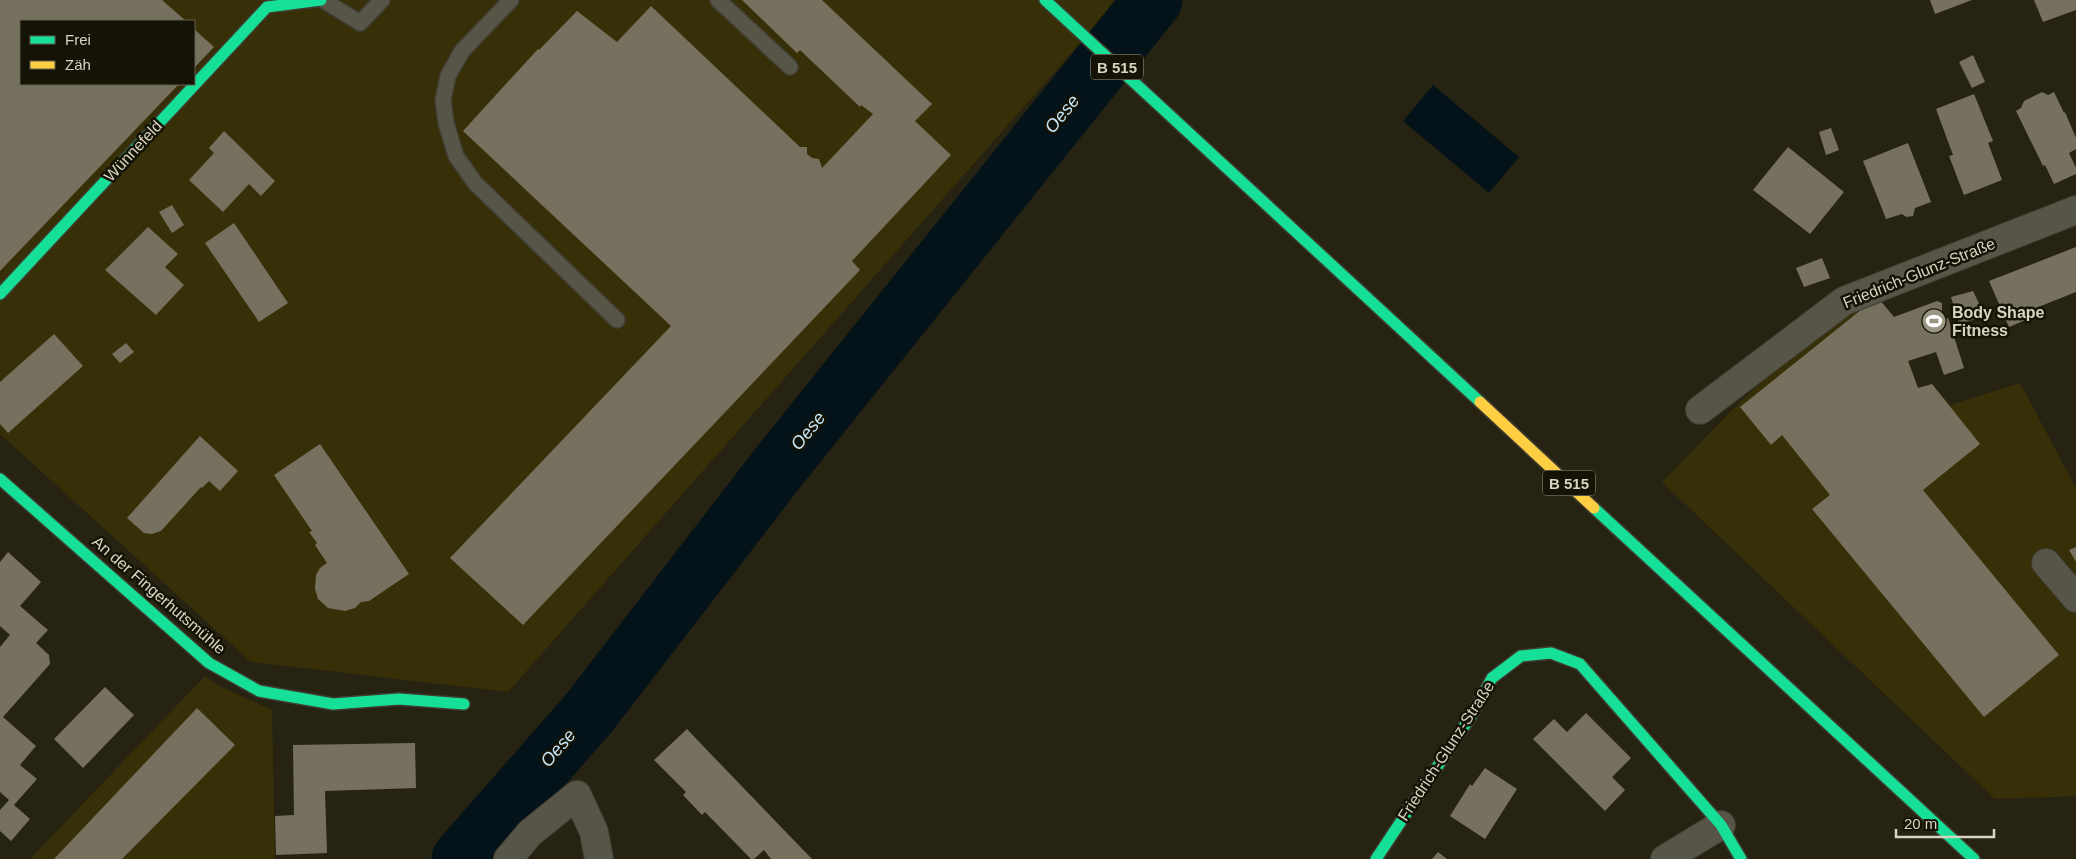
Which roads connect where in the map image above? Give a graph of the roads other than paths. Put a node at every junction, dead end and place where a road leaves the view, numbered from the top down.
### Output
1 (322, 0) edge
2 (382, 0) edge
3 (511, 0) edge
4 (718, 0) edge
5 (1045, 0) edge
6 (266, 3) edge
7 (790, 67) dead end
8 (195, 81) edge
9 (191, 85) edge
10 (2076, 210) edge
11 (0, 294) edge
12 (617, 320) dead end
13 (1700, 410) dead end
14 (0, 479) edge
15 (2046, 563) dead end
16 (2076, 598) edge
17 (464, 704) dead end
18 (1721, 825) junction
19 (508, 859) edge
20 (599, 859) edge
21 (1376, 859) edge
22 (1664, 859) edge
23 (1741, 859) edge
24 (1974, 859) edge

1 - 2 lane
1 - 6 street, Wünnefeld
3 - 12 lane
4 - 7 lane
5 - 24 street, B 515
6 - 8 street, Wünnefeld
9 - 11 street, Wünnefeld
10 - 13 street, Friedrich-Glunz-Straße
14 - 17 street, An der Fingerhutsmühle
15 - 16 street
18 - 21 street, Friedrich-Glunz-Straße
18 - 22 street
18 - 23 street, Friedrich-Glunz-Straße
19 - 20 street

